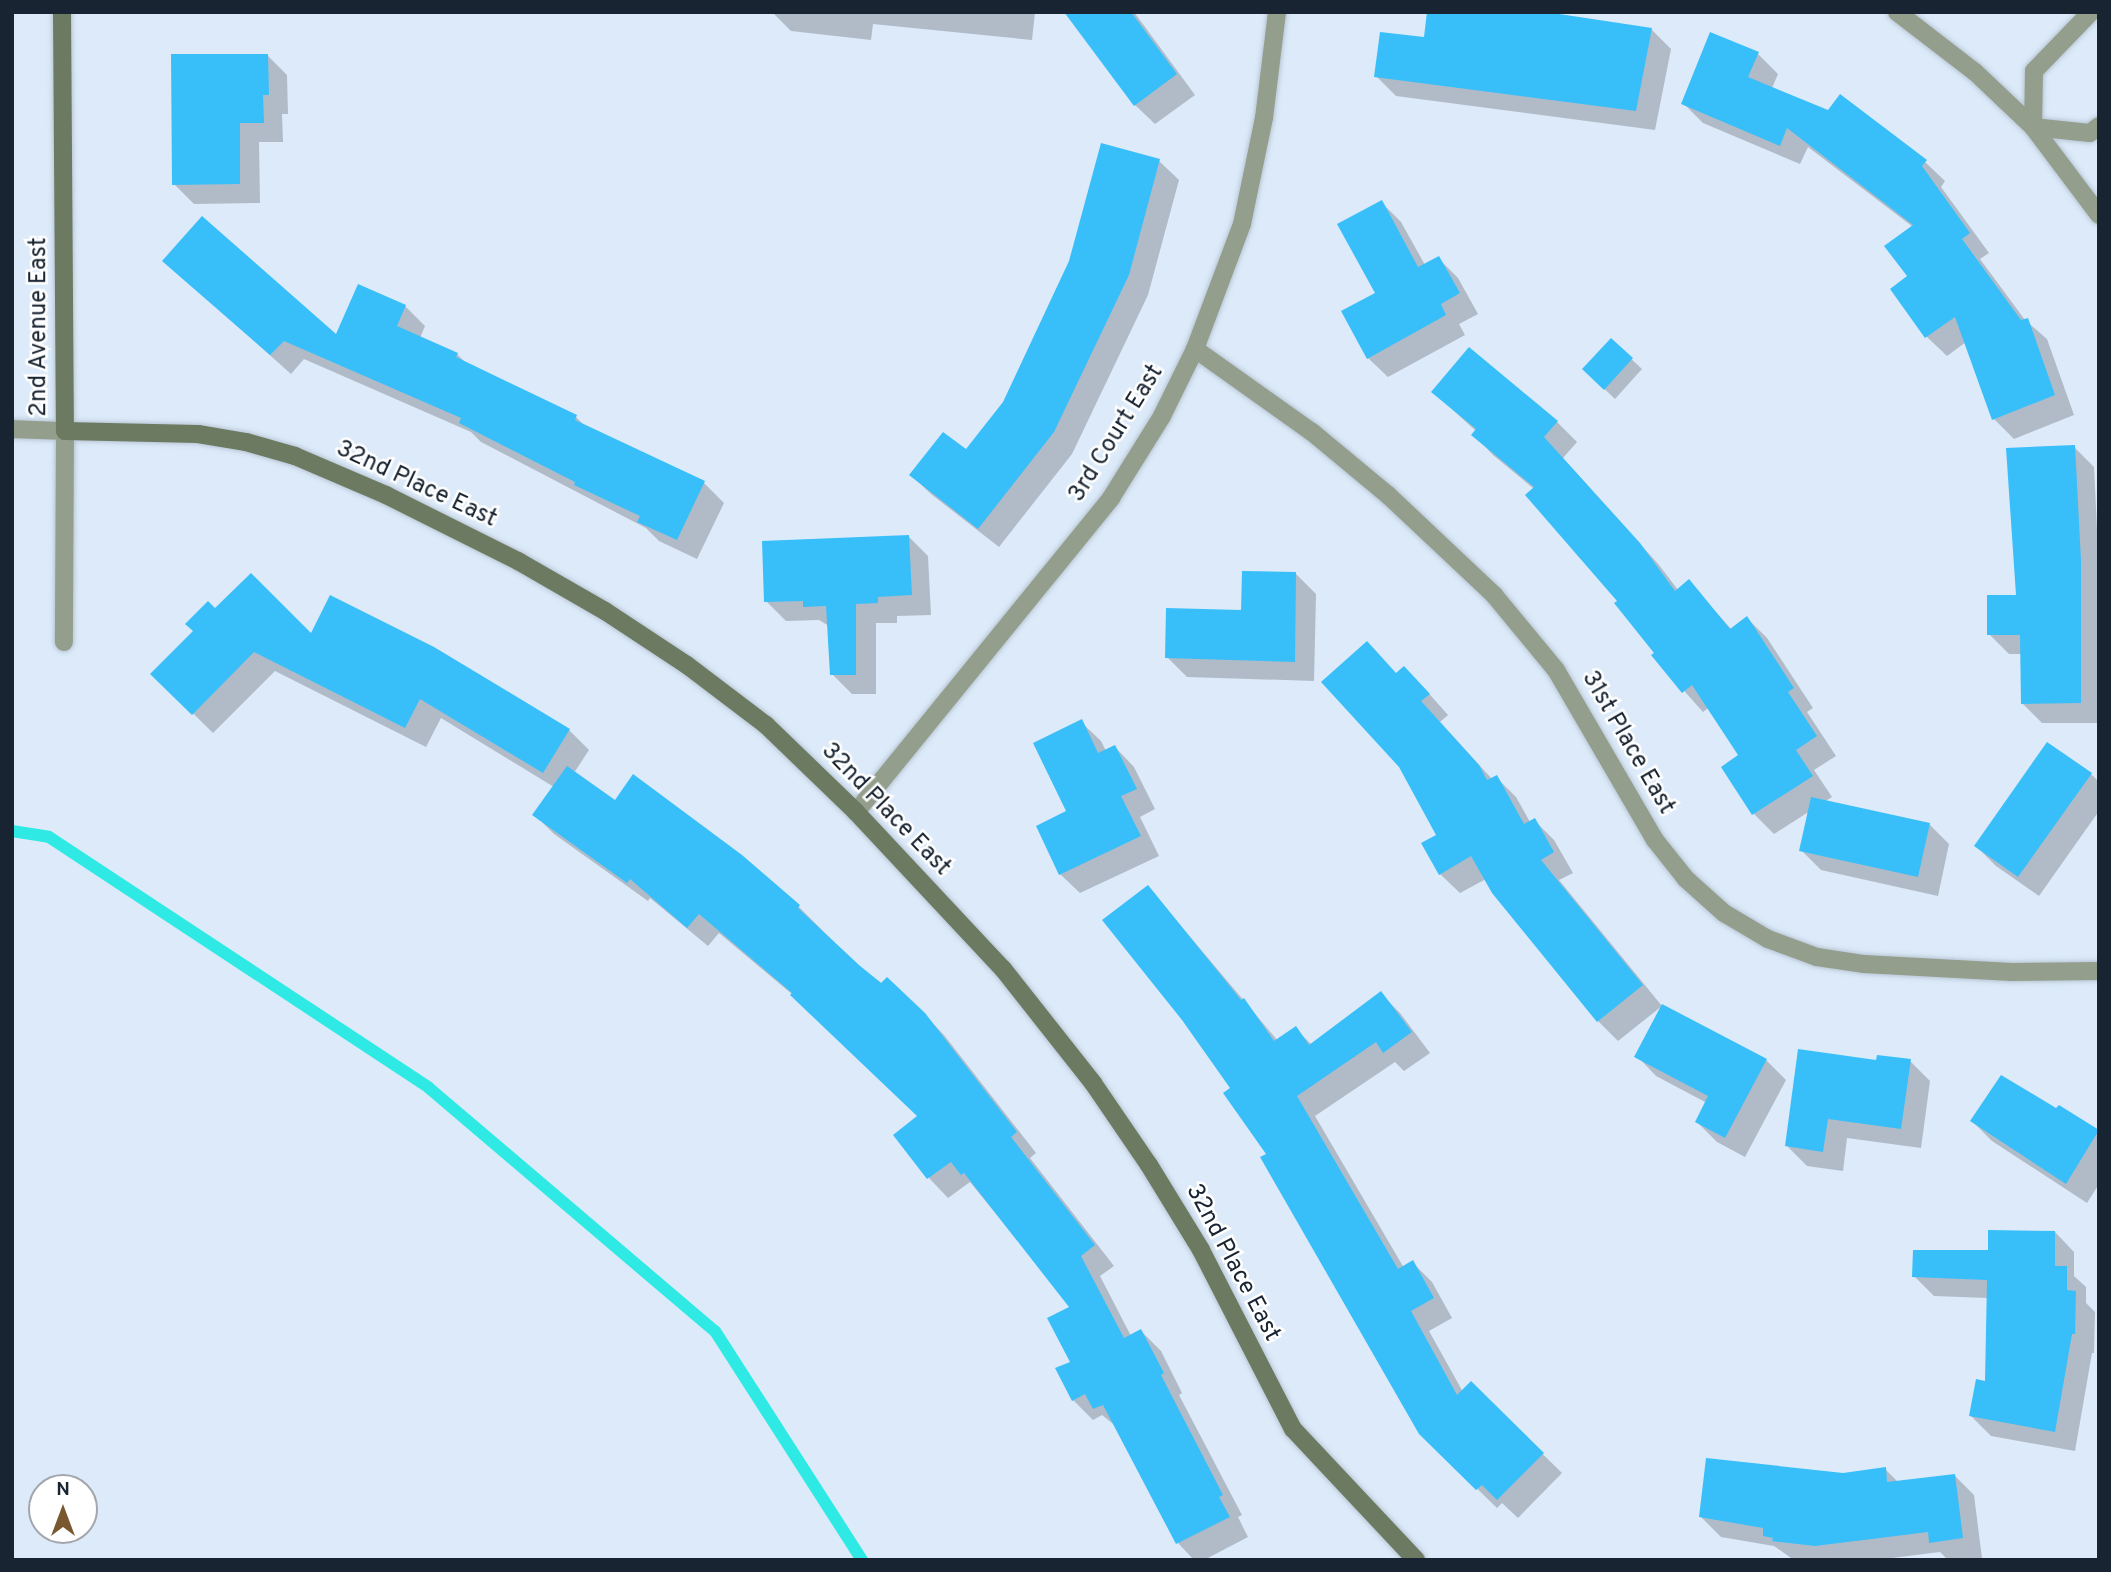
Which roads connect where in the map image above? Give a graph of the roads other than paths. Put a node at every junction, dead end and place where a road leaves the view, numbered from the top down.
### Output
1 (62, 12) edge
2 (1277, 12) edge
3 (1897, 12) edge
4 (2091, 12) edge
5 (2099, 126) edge
6 (2033, 127) junction
7 (2099, 215) edge
8 (1195, 349) junction
9 (12, 429) edge
10 (65, 431) junction
11 (64, 642) dead end
12 (856, 812) junction
13 (2099, 971) edge
14 (1416, 1560) edge

1 - 10 street, 2nd Avenue East
2 - 8 street, 3rd Court East
3 - 6 street
4 - 6 street
5 - 6 street
6 - 7 street
8 - 12 street, 3rd Court East
8 - 13 street, 31st Place East
9 - 10 street
10 - 11 street, 2nd Avenue East
10 - 12 street, 32nd Place East
12 - 14 street, 32nd Place East

